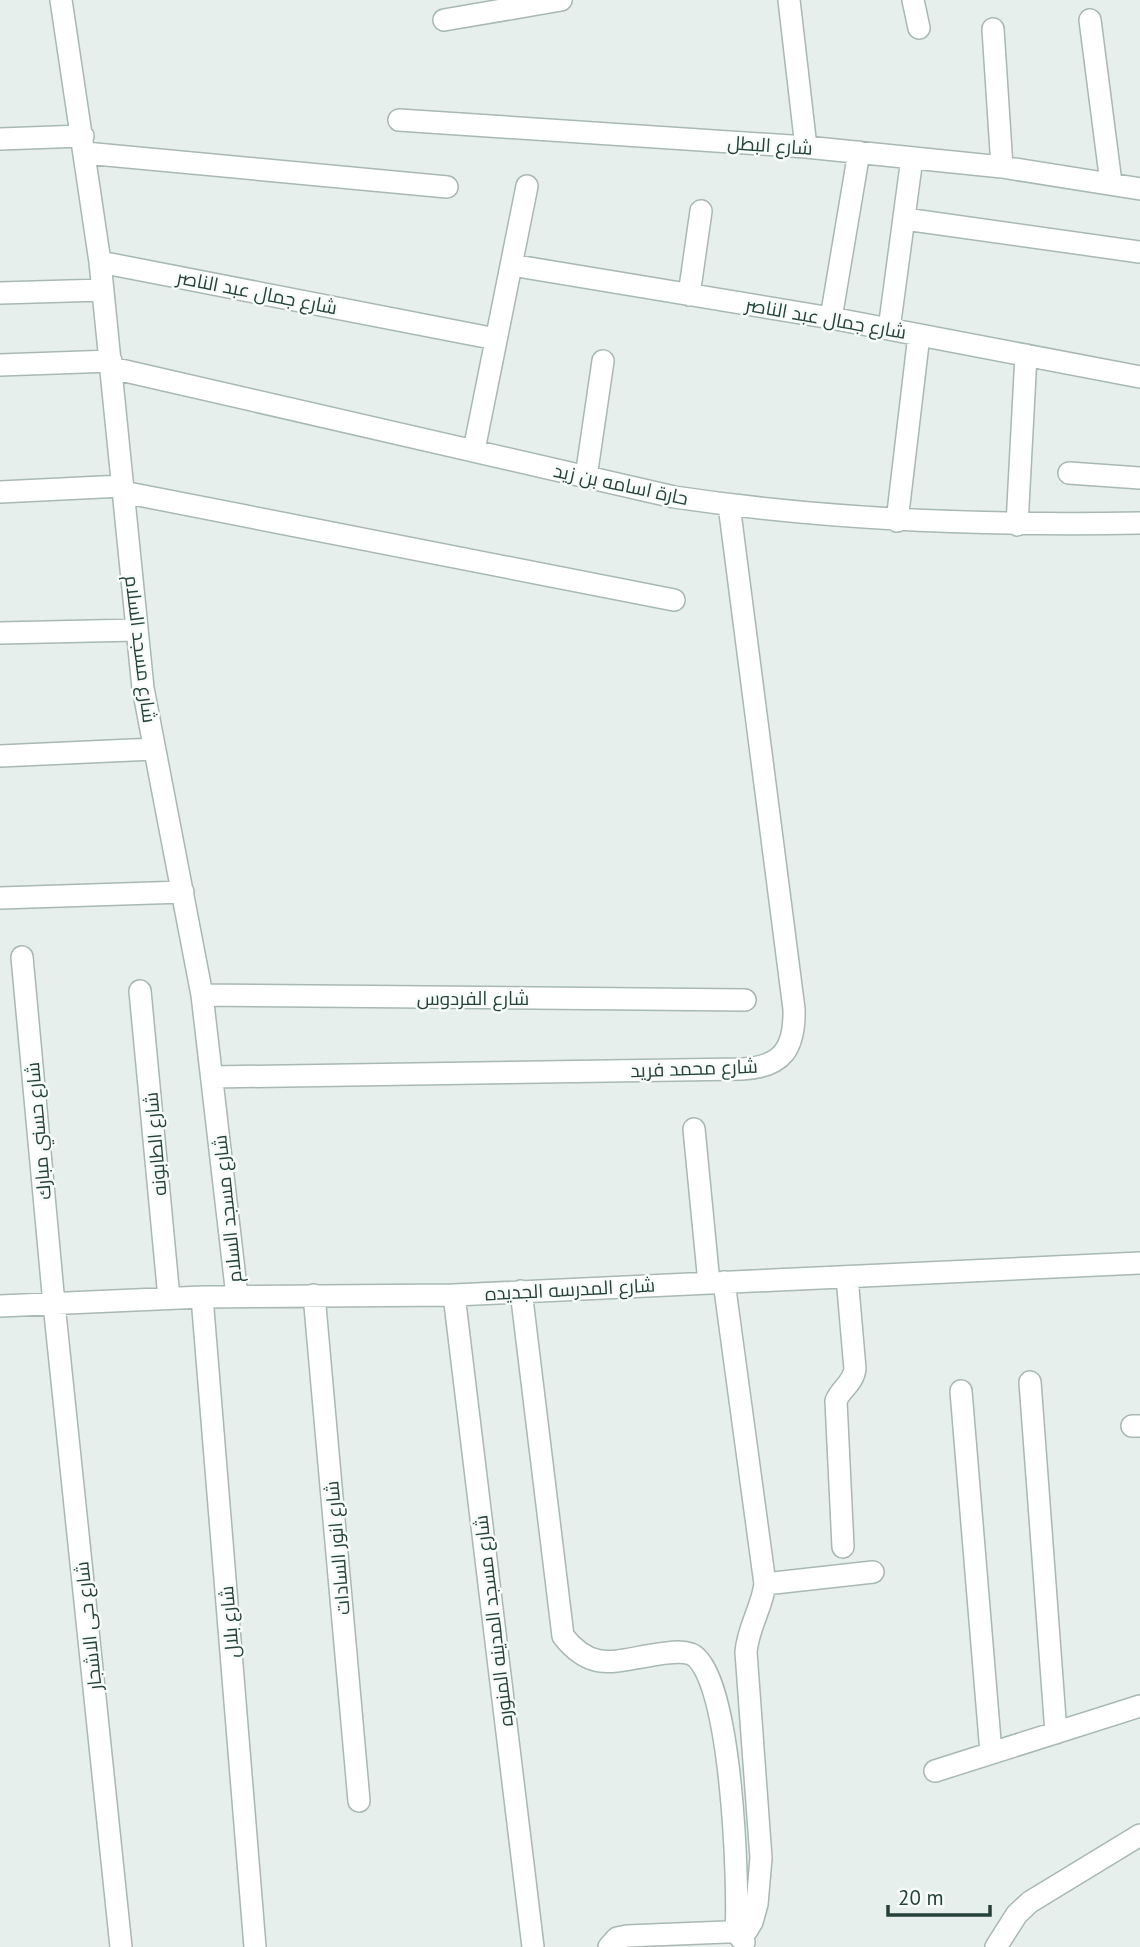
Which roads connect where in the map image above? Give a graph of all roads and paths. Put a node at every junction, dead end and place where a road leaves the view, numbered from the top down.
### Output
1 (61, 0) edge
2 (561, 0) edge
3 (789, 0) edge
4 (913, 0) edge
5 (444, 20) dead end
6 (1090, 20) dead end
7 (919, 28) dead end
8 (993, 29) dead end
9 (399, 120) dead end
10 (0, 138) edge
11 (84, 144) junction
12 (806, 147) junction
13 (859, 152) junction
14 (912, 158) junction
15 (1002, 167) junction
16 (1111, 183) junction
17 (527, 186) dead end
18 (447, 187) dead end
19 (1140, 188) edge
20 (701, 211) dead end
21 (905, 219) junction
22 (1140, 252) edge
23 (100, 262) junction
24 (511, 265) junction
25 (103, 289) junction
26 (0, 293) edge
27 (689, 295) junction
28 (831, 318) junction
29 (889, 329) junction
30 (919, 335) junction
31 (496, 339) junction
32 (1026, 355) junction
33 (603, 361) dead end
34 (0, 365) edge
35 (111, 365) junction
36 (1140, 377) edge
37 (474, 450) junction
38 (1069, 473) dead end
39 (586, 477) junction
40 (1140, 478) edge
41 (123, 489) junction
42 (0, 492) edge
43 (729, 505) junction
44 (897, 520) junction
45 (1140, 523) edge
46 (1017, 525) junction
47 (674, 600) dead end
48 (137, 630) junction
49 (0, 633) edge
50 (154, 749) junction
51 (0, 755) edge
52 (183, 892) junction
53 (0, 898) edge
54 (22, 957) dead end
55 (140, 991) dead end
56 (202, 995) junction
57 (745, 1000) dead end
58 (213, 1077) junction
59 (694, 1129) dead end
60 (1140, 1264) edge
61 (847, 1277) junction
62 (717, 1283) junction
63 (521, 1292) junction
64 (454, 1294) junction
65 (314, 1295) junction
66 (237, 1296) junction
67 (202, 1297) junction
68 (169, 1298) junction
69 (54, 1304) junction
70 (0, 1307) edge
71 (1030, 1382) dead end
72 (961, 1391) dead end
73 (843, 1547) dead end
74 (873, 1572) dead end
75 (765, 1584) junction
76 (1140, 1706) edge
77 (1056, 1733) junction
78 (991, 1753) junction
79 (935, 1771) dead end
80 (359, 1801) dead end
81 (1140, 1835) edge
82 (741, 1939) edge
83 (121, 1947) edge
84 (255, 1947) edge
85 (533, 1947) edge
86 (609, 1947) edge
87 (996, 1947) edge

1 - 11 street, شارع مسجد السلام
2 - 5 street
3 - 12 street
4 - 7 street
6 - 16 street
8 - 15 street
9 - 12 street, شارع البطل
10 - 11 street
11 - 18 street
11 - 23 street, شارع مسجد السلام
12 - 13 street, شارع البطل
13 - 14 street, شارع البطل
13 - 28 street
14 - 15 street, شارع البطل
14 - 21 street
15 - 16 street, شارع البطل
16 - 19 street, شارع البطل
17 - 24 street
20 - 27 street
21 - 22 street
21 - 29 street
23 - 25 street, شارع مسجد السلام
23 - 31 street, شارع جمال عبد الناصر
24 - 27 street, شارع جمال عبد الناصر
24 - 31 street
25 - 26 street
25 - 35 street, شارع مسجد السلام
27 - 28 street, شارع جمال عبد الناصر
28 - 29 street, شارع جمال عبد الناصر
29 - 30 street, شارع جمال عبد الناصر
30 - 32 street, شارع جمال عبد الناصر
30 - 44 street
31 - 37 street
32 - 36 street, شارع جمال عبد الناصر
32 - 46 street
33 - 39 street
34 - 35 street, حارة اسامه بن زيد
35 - 37 street, حارة اسامه بن زيد
35 - 41 street, شارع مسجد السلام
37 - 39 street, حارة اسامه بن زيد
38 - 40 street
39 - 43 street, حارة اسامه بن زيد
41 - 42 street
41 - 47 street
41 - 48 street, شارع مسجد السلام
43 - 44 street, حارة اسامه بن زيد
43 - 58 street, شارع محمد فريد
44 - 46 street, حارة اسامه بن زيد
45 - 46 street, حارة اسامه بن زيد
48 - 49 street
48 - 50 street, شارع مسجد السلام
50 - 51 street
50 - 52 street, شارع مسجد السلام
52 - 53 street
52 - 56 street, شارع مسجد السلام
54 - 69 street, شارع حسني مبارك
55 - 68 street, شارع الطابونه
56 - 57 street, شارع الفردوس
56 - 58 street, شارع مسجد السلام
58 - 66 street, شارع مسجد السلام
59 - 62 street
60 - 61 street, شارع المدرسه الجديده
61 - 62 street, شارع المدرسه الجديده
61 - 73 street
62 - 63 street, شارع المدرسه الجديده
62 - 75 street
63 - 64 street, شارع المدرسه الجديده
63 - 82 street
64 - 65 street, شارع المدرسه الجديده
64 - 85 street, شارع مسجد المدينه المنوره
65 - 66 street, شارع المدرسه الجديده
65 - 80 street, شارع انور السادات
66 - 67 street, شارع المدرسه الجديده
67 - 68 street, شارع المدرسه الجديده
67 - 84 street, شارع بلال
68 - 69 street, شارع المدرسه الجديده
69 - 70 street, شارع المدرسه الجديده
69 - 83 street, شارع حى الاشجار
71 - 77 street
72 - 78 street
74 - 75 street
75 - 82 street
76 - 77 street
77 - 78 street
78 - 79 street
81 - 87 street
82 - 86 street

